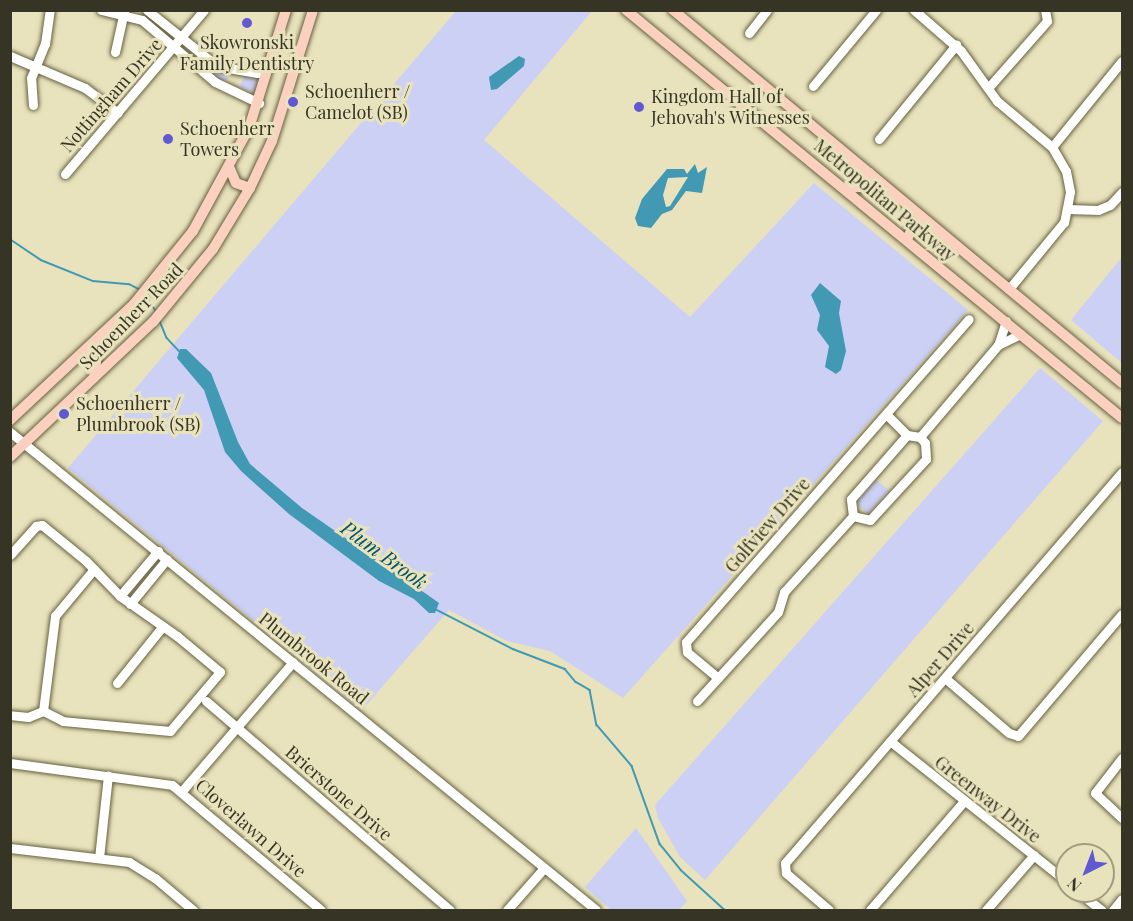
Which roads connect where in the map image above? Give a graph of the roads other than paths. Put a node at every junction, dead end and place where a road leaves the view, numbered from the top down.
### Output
1 (50, 10) edge
2 (147, 10) edge
3 (204, 10) edge
4 (286, 10) edge
5 (304, 10) edge
6 (626, 10) edge
7 (673, 10) edge
8 (767, 10) edge
9 (876, 10) edge
10 (914, 10) edge
11 (106, 11) edge
12 (123, 13) edge
13 (1047, 13) edge
14 (312, 16) edge
15 (749, 33) dead end
16 (182, 38) junction
17 (956, 45) junction
18 (175, 46) junction
19 (115, 52) dead end
20 (10, 56) edge
21 (207, 59) junction
22 (1122, 61) edge
23 (271, 64) junction
24 (36, 65) junction
25 (198, 68) junction
26 (234, 71) junction
27 (813, 86) dead end
28 (988, 88) junction
29 (231, 90) junction
30 (259, 103) junction
31 (33, 105) dead end
32 (117, 113) junction
33 (879, 139) dead end
34 (1052, 147) junction
35 (230, 169) junction
36 (868, 173) junction
37 (65, 174) dead end
38 (250, 188) junction
39 (845, 188) junction
40 (1122, 192) edge
41 (1068, 209) junction
42 (930, 224) junction
43 (907, 239) junction
44 (1009, 290) junction
45 (969, 319) dead end
46 (1006, 321) junction
47 (1021, 334) junction
48 (998, 345) junction
49 (85, 351) junction
50 (94, 378) junction
51 (1122, 384) edge
52 (886, 414) junction
53 (1122, 418) edge
54 (10, 420) edge
55 (10, 432) edge
56 (907, 435) junction
57 (920, 437) junction
58 (25, 443) junction
59 (10, 457) edge
60 (1122, 472) edge
61 (853, 516) junction
62 (158, 551) junction
63 (10, 555) edge
64 (167, 559) junction
65 (94, 569) junction
66 (120, 596) junction
67 (130, 604) junction
68 (1122, 614) edge
69 (163, 626) junction
70 (293, 662) junction
71 (718, 678) junction
72 (945, 678) junction
73 (117, 683) dead end
74 (206, 700) dead end
75 (697, 701) dead end
76 (43, 711) junction
77 (10, 715) edge
78 (237, 728) junction
79 (890, 741) junction
80 (1122, 758) edge
81 (10, 763) edge
82 (108, 774) junction
83 (182, 791) junction
84 (964, 801) junction
85 (1122, 818) edge
86 (10, 848) edge
87 (1034, 855) junction
88 (99, 858) junction
89 (544, 868) junction
90 (1055, 872) edge
91 (1122, 899) edge
92 (193, 910) edge
93 (321, 910) edge
94 (450, 910) edge
95 (507, 910) edge
96 (596, 910) edge
97 (829, 910) edge
98 (870, 910) edge
99 (986, 910) edge
100 (1113, 910) edge

1 - 24 street
2 - 16 street
3 - 16 street, Nottingham Drive
4 - 23 main road, Schoenherr Road
5 - 14 main road
6 - 39 main road, Metropolitan Parkway
7 - 36 main road, Metropolitan Parkway
8 - 15 street
9 - 27 street
10 - 17 street
11 - 12 street
12 - 18 street
12 - 19 street
13 - 28 street
14 - 38 main road, Schoenherr Road
16 - 18 street, Nottingham Drive
16 - 21 street
17 - 28 street
17 - 33 street
18 - 25 street
18 - 32 street, Nottingham Drive
20 - 24 street
21 - 25 street
21 - 26 street
22 - 34 street
23 - 26 street
23 - 30 main road, Schoenherr Road
24 - 31 street
24 - 32 street
25 - 29 street
26 - 29 street
28 - 34 street
29 - 30 street
30 - 35 main road, Schoenherr Road
32 - 37 street, Nottingham Drive
34 - 41 street
35 - 38 main road
35 - 49 main road, Schoenherr Road
36 - 39 main road
36 - 42 main road, Metropolitan Parkway
38 - 50 main road, Schoenherr Road
39 - 43 main road, Metropolitan Parkway
40 - 41 street
41 - 44 street
42 - 43 main road
42 - 44 main road, Metropolitan Parkway
43 - 46 main road, Metropolitan Parkway
44 - 51 main road, Metropolitan Parkway
45 - 52 street, Golfview Drive
46 - 47 main road, Metropolitan Parkway
46 - 48 street
47 - 48 street
47 - 53 main road, Metropolitan Parkway
48 - 57 street
49 - 50 main road
49 - 54 main road, Schoenherr Road
50 - 58 main road, Schoenherr Road
52 - 56 street
52 - 71 street, Golfview Drive
55 - 58 street, Plumbrook Road
56 - 57 street
56 - 61 street
57 - 61 street
58 - 59 main road, Schoenherr Road
58 - 62 street, Plumbrook Road
60 - 72 street, Alper Drive
61 - 71 street
62 - 64 street, Plumbrook Road
62 - 66 street
63 - 65 street
64 - 67 street
64 - 70 street, Plumbrook Road
65 - 66 street
65 - 76 street
66 - 67 street
67 - 69 street
68 - 72 street
69 - 73 street
69 - 76 street
70 - 78 street
70 - 89 street, Plumbrook Road
71 - 75 street
72 - 79 street, Alper Drive
74 - 78 street, Brierstone Drive
76 - 77 street
78 - 83 street
78 - 94 street, Brierstone Drive
79 - 84 street, Greenway Drive
79 - 97 street, Alper Drive
80 - 85 street
81 - 82 street, Cloverlawn Drive
82 - 83 street, Cloverlawn Drive
82 - 88 street
83 - 93 street, Cloverlawn Drive
84 - 87 street, Greenway Drive
84 - 98 street
86 - 88 street
87 - 90 street, Greenway Drive
87 - 99 street
88 - 92 street
89 - 95 street
89 - 96 street, Plumbrook Road
91 - 100 street

